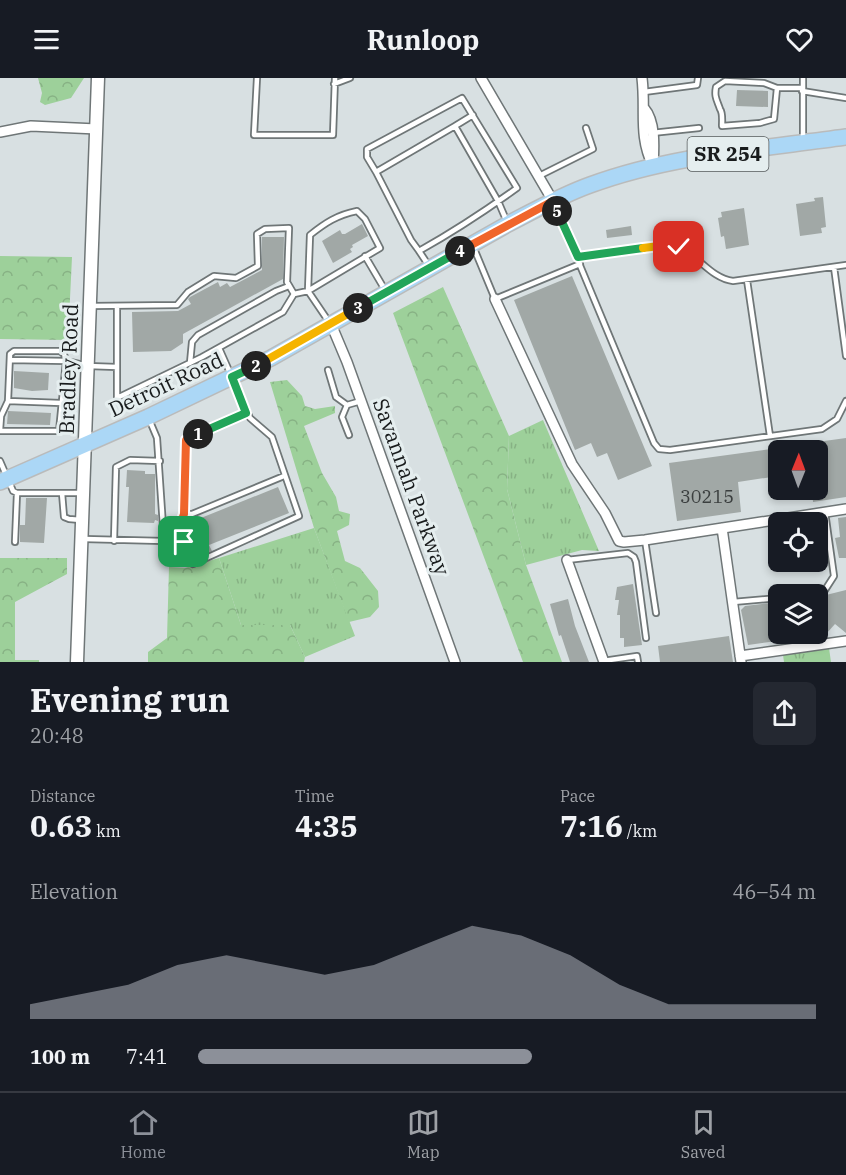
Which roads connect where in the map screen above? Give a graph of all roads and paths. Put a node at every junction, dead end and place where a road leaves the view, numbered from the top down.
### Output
1 (98, 78) edge
2 (257, 78) edge
3 (350, 78) edge
4 (481, 78) edge
5 (642, 78) edge
6 (698, 78) edge
7 (803, 78) edge
8 (334, 81) edge
9 (777, 88) junction
10 (802, 90) junction
11 (644, 92) junction
12 (846, 98) edge
13 (473, 115) junction
14 (454, 126) junction
15 (586, 128) dead end
16 (699, 128) dead end
17 (96, 129) junction
18 (0, 132) edge
19 (648, 134) junction
20 (846, 137) edge
21 (803, 143) junction
22 (652, 166) junction
23 (376, 172) junction
24 (539, 176) junction
25 (498, 201) junction
26 (553, 201) junction
27 (508, 224) junction
28 (472, 244) junction
29 (419, 251) junction
30 (365, 256) junction
31 (578, 257) junction
32 (580, 264) junction
33 (846, 265) edge
34 (834, 267) junction
35 (430, 268) junction
36 (747, 280) junction
37 (289, 286) junction
38 (308, 291) junction
39 (386, 291) junction
40 (294, 294) junction
41 (495, 299) junction
42 (91, 306) junction
43 (117, 306) junction
44 (331, 324) junction
45 (219, 348) junction
46 (846, 356) edge
47 (10, 360) junction
48 (66, 361) junction
49 (190, 363) junction
50 (88, 366) junction
51 (117, 367) junction
52 (328, 370) dead end
53 (232, 377) junction
54 (8, 400) junction
55 (361, 401) junction
56 (846, 401) edge
57 (61, 403) junction
58 (347, 405) junction
59 (246, 413) junction
60 (148, 417) junction
61 (0, 431) edge
62 (349, 435) dead end
63 (770, 436) junction
64 (85, 445) junction
65 (0, 461) edge
66 (160, 461) junction
67 (284, 476) junction
68 (4, 481) edge
69 (62, 493) junction
70 (83, 493) junction
71 (17, 494) junction
72 (846, 508) edge
73 (825, 512) edge
74 (184, 514) junction
75 (82, 520) junction
76 (768, 521) edge
77 (722, 528) junction
78 (828, 534) edge
79 (81, 538) junction
80 (645, 540) junction
81 (114, 541) junction
82 (164, 541) junction
83 (15, 542) dead end
84 (184, 542) junction
85 (567, 560) joint
86 (828, 586) edge
87 (768, 598) edge
88 (733, 602) junction
89 (656, 613) dead end
90 (646, 638) dead end
91 (846, 641) edge
92 (740, 659) edge
93 (76, 662) edge
94 (455, 662) edge
95 (604, 662) edge
96 (638, 662) edge

1 - 17 street, Bradley Road
2 - 8 lane
3 - 8 lane
4 - 24 street
5 - 11 street
6 - 11 lane
7 - 10 lane
9 - 9 lane
9 - 10 lane
10 - 12 lane
10 - 21 lane
11 - 19 street
13 - 14 lane
13 - 23 lane
13 - 25 lane
14 - 23 lane
14 - 25 lane
15 - 24 lane
16 - 19 lane
17 - 18 street
17 - 42 street, Bradley Road
19 - 22 street
20 - 21 main road, Detroit Road / SR 254
21 - 22 main road, Detroit Road / SR 254
22 - 26 main road, Detroit Road / SR 254
23 - 29 lane
24 - 26 street
25 - 27 lane
25 - 29 lane
26 - 27 main road, Detroit Road / SR 254
26 - 31 lane
27 - 28 main road, Detroit Road / SR 254
28 - 35 main road, Detroit Road / SR 254
28 - 41 lane
29 - 35 lane
30 - 38 lane
30 - 38 lane
30 - 39 lane
31 - 32 lane
31 - 36 lane
32 - 41 lane
32 - 63 lane
33 - 34 lane
34 - 36 lane
34 - 46 lane
35 - 39 main road, Detroit Road / SR 254
36 - 63 lane
37 - 40 lane
37 - 43 lane
37 - 49 lane
38 - 40 lane
38 - 44 lane
39 - 44 main road, Detroit Road / SR 254
40 - 45 lane
41 - 80 street
42 - 43 lane
42 - 50 street, Bradley Road
43 - 51 lane
44 - 53 main road, Detroit Road / SR 254
44 - 55 street, Savannah Parkway
45 - 49 lane
45 - 53 lane
47 - 48 lane
47 - 48 lane
47 - 54 lane
48 - 50 lane
48 - 57 lane
49 - 51 lane
50 - 51 lane
50 - 64 street, Bradley Road
52 - 58 lane
53 - 59 lane
53 - 60 main road, Detroit Road / SR 254
54 - 57 lane
54 - 61 lane
55 - 58 lane
55 - 94 street, Savannah Parkway
56 - 63 lane
57 - 61 lane
58 - 62 lane
59 - 67 lane
59 - 74 lane
60 - 64 main road, Detroit Road / SR 254
60 - 66 lane
64 - 68 main road, Detroit Road / SR 254
64 - 70 street, Bradley Road
65 - 68 lane
66 - 81 lane
66 - 82 lane
67 - 74 lane
67 - 84 lane
68 - 71 lane
69 - 70 lane
69 - 71 lane
69 - 75 lane
70 - 75 street, Bradley Road
71 - 83 lane
72 - 73 street
74 - 84 lane
75 - 79 street, Bradley Road
76 - 77 street
77 - 80 street
77 - 88 street
78 - 86 lane
79 - 81 lane
79 - 93 street, Bradley Road
80 - 89 lane
81 - 82 lane
82 - 84 lane
85 - 90 lane
85 - 95 street
87 - 88 lane
88 - 92 street
91 - 92 street
95 - 96 lane

